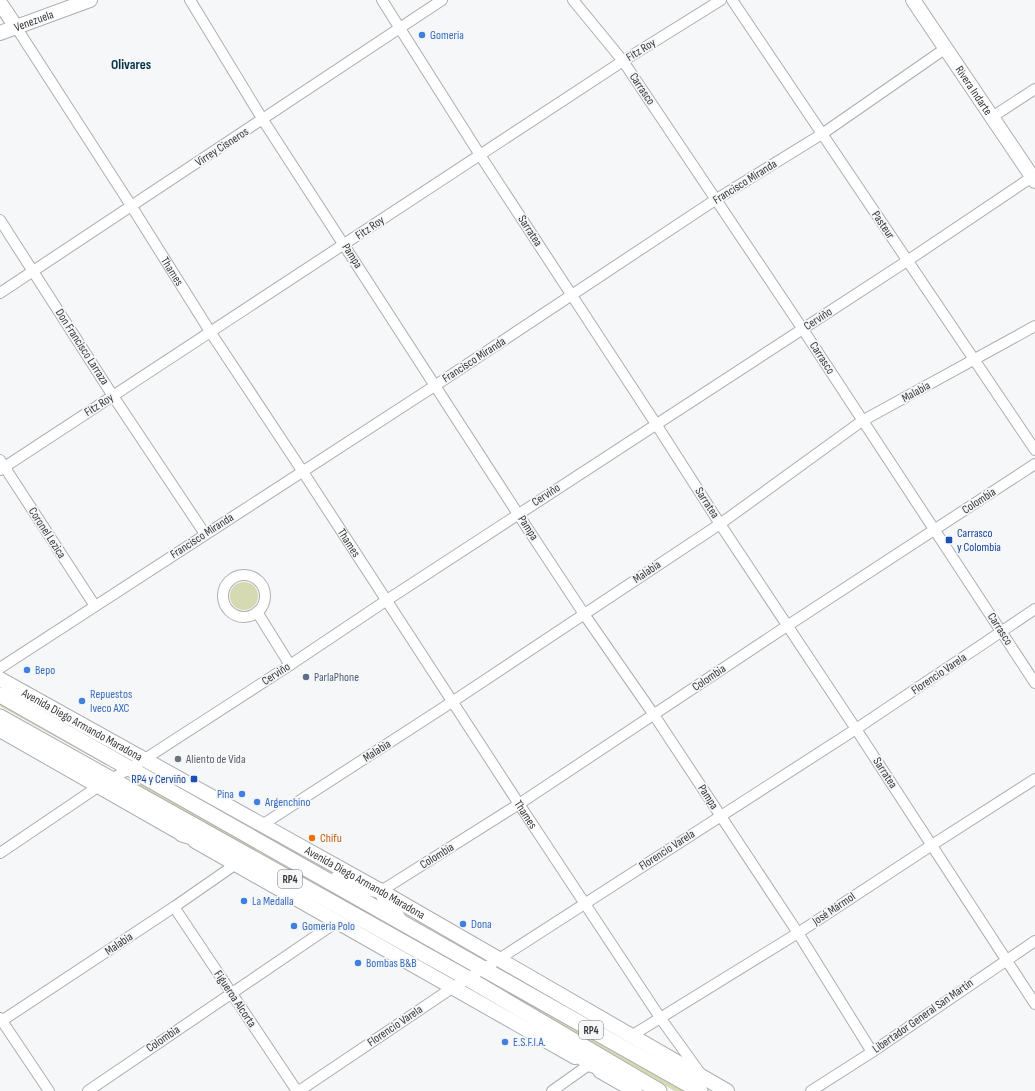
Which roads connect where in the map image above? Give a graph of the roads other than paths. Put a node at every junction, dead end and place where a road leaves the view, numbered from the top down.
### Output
1 (90, 0) edge
2 (190, 0) edge
3 (382, 0) edge
4 (442, 0) edge
5 (573, 0) edge
6 (721, 0) edge
7 (732, 0) edge
8 (913, 0) edge
9 (0, 3) edge
10 (16, 27) junction
11 (399, 29) junction
12 (0, 33) edge
13 (946, 48) junction
14 (623, 61) junction
15 (1035, 90) edge
16 (992, 117) junction
17 (263, 120) junction
18 (822, 134) junction
19 (480, 155) junction
20 (1034, 179) edge
21 (715, 200) junction
22 (132, 207) junction
23 (0, 220) edge
24 (344, 245) junction
25 (907, 261) junction
26 (34, 272) junction
27 (0, 293) edge
28 (572, 295) junction
29 (1035, 326) edge
30 (802, 328) junction
31 (211, 333) junction
32 (974, 360) junction
33 (436, 385) junction
34 (113, 396) junction
35 (862, 421) junction
36 (656, 424) junction
37 (1035, 450) edge
38 (1035, 464) edge
39 (2, 466) edge
40 (303, 472) junction
41 (518, 514) junction
42 (720, 524) junction
43 (934, 530) junction
44 (205, 534) junction
45 (387, 600) junction
46 (95, 606) junction
47 (1035, 610) edge
48 (257, 612) junction
49 (584, 614) junction
50 (787, 626) junction
51 (1001, 632) junction
52 (290, 665) junction
53 (0, 668) edge
54 (0, 679) edge
55 (1035, 683) edge
56 (0, 695) edge
57 (452, 702) junction
58 (654, 715) junction
59 (0, 717) edge
60 (0, 729) edge
61 (856, 729) junction
62 (137, 764) junction
63 (1035, 779) edge
64 (106, 783) junction
65 (154, 803) junction
66 (519, 804) junction
67 (721, 816) junction
68 (262, 825) junction
69 (182, 834) junction
70 (932, 845) junction
71 (0, 853) edge
72 (237, 857) junction
73 (317, 874) junction
74 (381, 891) junction
75 (585, 903) junction
76 (174, 907) junction
77 (338, 921) junction
78 (401, 922) junction
79 (798, 933) junction
80 (1035, 941) edge
81 (499, 960) junction
82 (1005, 960) junction
83 (483, 969) junction
84 (467, 978) junction
85 (452, 988) junction
86 (231, 993) junction
87 (1035, 1004) edge
88 (661, 1019) junction
89 (1, 1020) edge
90 (538, 1020) junction
91 (631, 1036) junction
92 (872, 1052) junction
93 (590, 1064) junction
94 (702, 1085) edge
95 (639, 1086) edge
96 (49, 1091) edge
97 (88, 1091) edge
98 (298, 1091) edge
99 (552, 1091) edge
100 (659, 1091) edge
101 (727, 1091) edge
102 (811, 1091) edge

1 - 10 street, Venezuela
2 - 17 street, Pampa
3 - 11 street, Sarratea
4 - 11 street, Virrey Cisneros
5 - 14 street, Carrasco
6 - 14 street, Fitz Roy
7 - 18 street, Pasteur
8 - 13 street, Rivera Indarte
9 - 10 street, Thames
10 - 12 street, Venezuela
10 - 22 street, Thames
11 - 17 street, Virrey Cisneros
11 - 19 street, Sarratea
13 - 16 street, Rivera Indarte
13 - 18 street, Francisco Miranda
14 - 19 street, Fitz Roy
14 - 21 street, Carrasco
15 - 16 street
16 - 20 street, Rivera Indarte
17 - 22 street, Virrey Cisneros
17 - 24 street, Pampa
18 - 21 street, Francisco Miranda
18 - 25 street, Pasteur
19 - 24 street, Fitz Roy
19 - 28 street, Sarratea
20 - 25 street, Cerviño
21 - 28 street, Francisco Miranda
21 - 30 street, Carrasco
22 - 26 street, Virrey Cisneros
22 - 31 street, Thames
23 - 26 street, Don Francisco Larraza
24 - 31 street, Fitz Roy
24 - 33 street, Pampa
25 - 30 street, Cerviño
25 - 32 street, Pasteur
26 - 27 street, Virrey Cisneros
26 - 34 street, Don Francisco Larraza
28 - 33 street, Francisco Miranda
28 - 36 street, Sarratea
29 - 32 street, Malabia
30 - 35 street, Carrasco
30 - 36 street, Cerviño
31 - 34 street, Fitz Roy
31 - 40 street, Thames
32 - 35 street, Malabia
32 - 37 street, Pasteur
33 - 40 street, Francisco Miranda
33 - 41 street, Pampa
34 - 39 street, Fitz Roy
34 - 44 street, Don Francisco Larraza
35 - 42 street, Malabia
35 - 43 street, Carrasco
36 - 41 street, Cerviño
36 - 42 street, Sarratea
38 - 43 street, Colombia
39 - 46 street, Coronel Lezica
40 - 44 street, Francisco Miranda
40 - 45 street, Thames
41 - 45 street, Cerviño
41 - 49 street, Pampa
42 - 49 street, Malabia
42 - 50 street, Sarratea
43 - 50 street, Colombia
43 - 51 street, Carrasco
44 - 46 street, Francisco Miranda
45 - 52 street, Cerviño
45 - 57 street, Thames
46 - 53 street, Francisco Miranda
47 - 51 street, Florencio Varela
48 - 48 street
48 - 52 street
49 - 57 street, Malabia
49 - 58 street, Pampa
50 - 58 street, Colombia
50 - 61 street, Sarratea
51 - 55 street, Carrasco
51 - 61 street, Florencio Varela
52 - 62 street, Cerviño
54 - 62 street, Avenida Diego Armando Maradona
56 - 62 main road, Avenida Diego Armando Maradona / RP4
57 - 66 street, Thames
57 - 68 street, Malabia
58 - 66 street, Colombia
58 - 67 street, Pampa
59 - 64 main road, RP4
60 - 64 main road
61 - 67 street, Florencio Varela
61 - 70 street, Sarratea
62 - 64 street, Cerviño
62 - 68 street, Avenida Diego Armando Maradona
62 - 73 main road, Avenida Diego Armando Maradona / RP4
63 - 70 street, José Mármol
64 - 65 main road, RP4
64 - 69 street
64 - 71 street, Cerviño
65 - 69 main road
65 - 72 main road, RP4
66 - 74 street, Colombia
66 - 75 street, Thames
67 - 75 street, Florencio Varela
67 - 79 street, Pampa
68 - 74 street, Avenida Diego Armando Maradona
69 - 72 main road
70 - 79 street, José Mármol
70 - 82 street, Sarratea
72 - 76 street, Malabia
72 - 77 street
72 - 84 main road, RP4
73 - 74 main road
73 - 78 main road, Avenida Diego Armando Maradona / RP4
74 - 78 main road
74 - 81 street, Avenida Diego Armando Maradona
75 - 81 street, Florencio Varela
75 - 88 street, Thames
76 - 86 street, Figueroa Alcorta
76 - 89 street, Malabia
77 - 85 street
77 - 86 street, Colombia
78 - 83 main road, Avenida Diego Armando Maradona / RP4
79 - 88 street, José Mármol
79 - 92 street, Pampa
80 - 82 street, Libertador General San Martín
81 - 83 street, Florencio Varela
81 - 91 street, Avenida Diego Armando Maradona
82 - 87 street, Sarratea
82 - 92 street, Libertador General San Martín
83 - 84 street, Florencio Varela
83 - 94 main road, Avenida Diego Armando Maradona / RP4
84 - 85 street, Florencio Varela
84 - 90 main road, RP4
85 - 93 street
85 - 98 street, Florencio Varela
86 - 97 street, Colombia
86 - 98 street, Figueroa Alcorta
88 - 91 street, José Mármol
88 - 94 street, Thames
89 - 96 street
90 - 93 main road
90 - 95 main road, RP4
91 - 94 street, Avenida Diego Armando Maradona
92 - 102 street, Libertador General San Martín
93 - 95 main road
93 - 99 street
94 - 101 street, Avenida Diego Armando Maradona
95 - 100 main road, RP4

